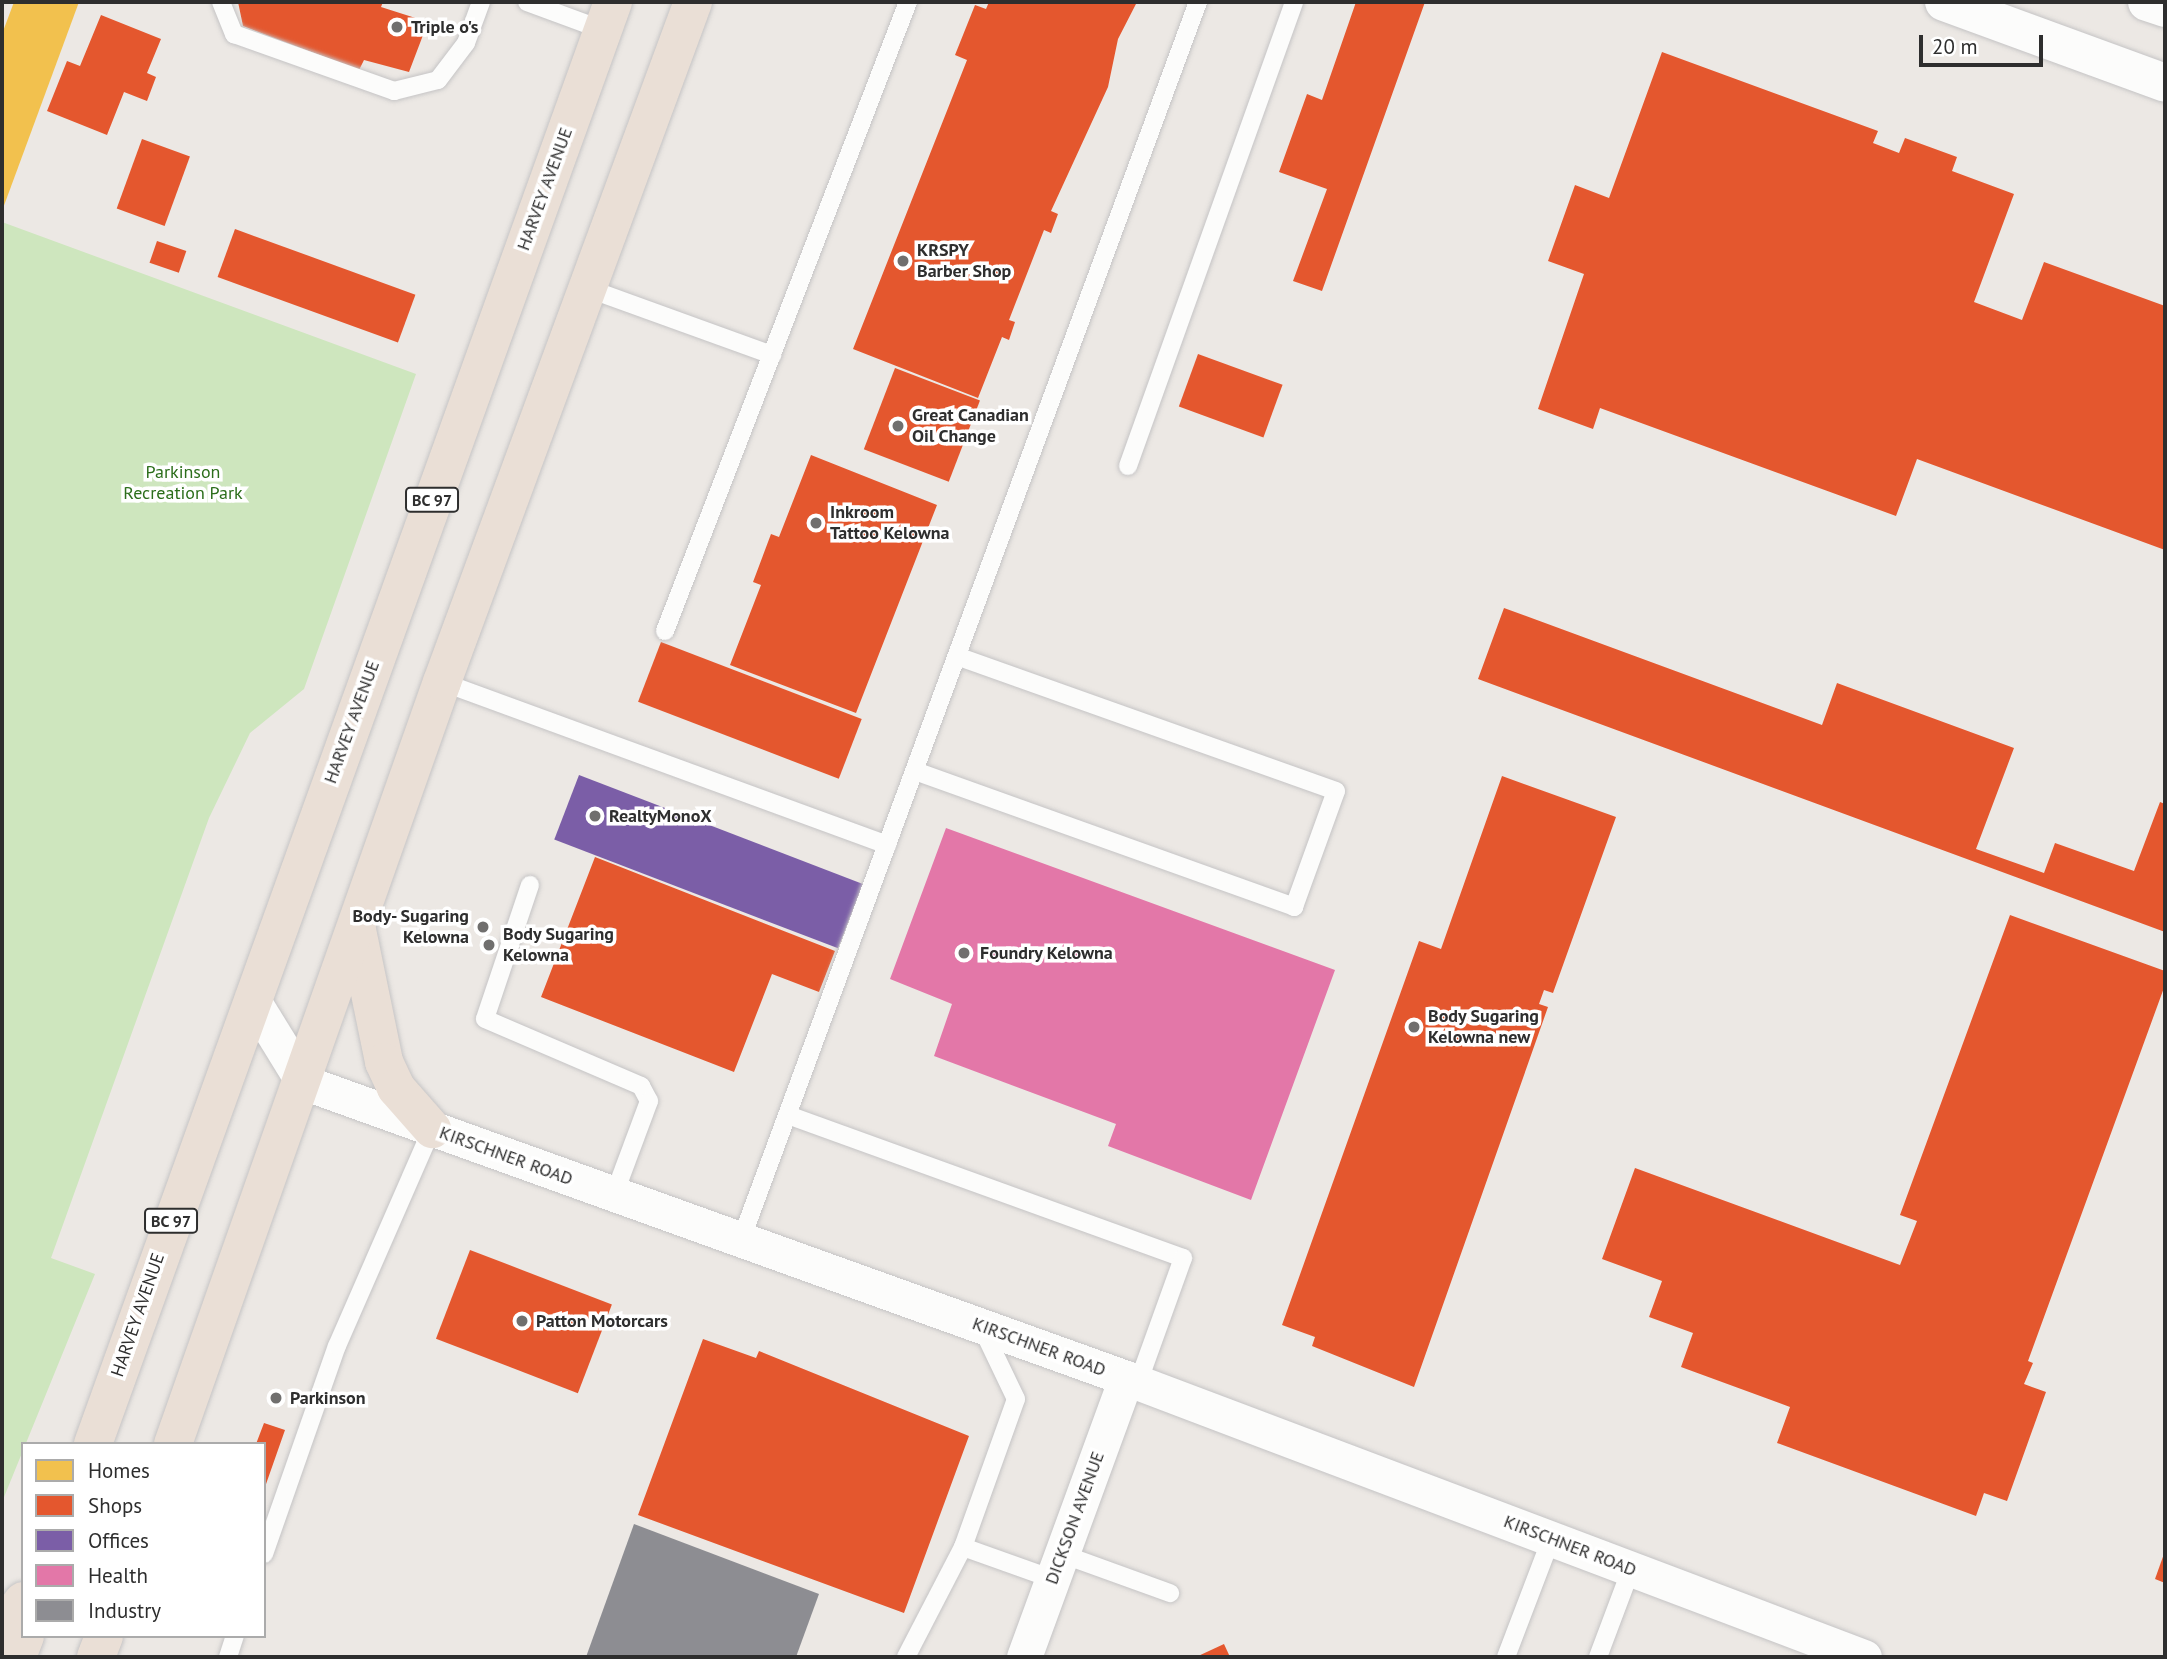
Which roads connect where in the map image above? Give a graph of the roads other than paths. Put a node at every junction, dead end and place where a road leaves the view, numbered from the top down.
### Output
1 (221, 2) edge
2 (481, 2) edge
3 (527, 2) edge
4 (693, 2) edge
5 (908, 2) edge
6 (1198, 2) edge
7 (1294, 2) edge
8 (1944, 2) edge
9 (2147, 2) edge
10 (2165, 8) edge
11 (608, 16) edge
12 (2165, 83) edge
13 (587, 288) junction
14 (772, 355) junction
15 (1128, 466) dead end
16 (665, 631) dead end
17 (957, 656) junction
18 (442, 682) junction
19 (915, 771) junction
20 (887, 845) junction
21 (530, 885) dead end
22 (357, 930) junction
23 (252, 999) junction
24 (303, 1082) junction
25 (788, 1115) junction
26 (432, 1129) junction
27 (614, 1195) junction
28 (741, 1240) junction
29 (981, 1326) junction
30 (1132, 1381) junction
31 (94, 1442) edge
32 (174, 1442) edge
33 (1551, 1539) junction
34 (962, 1547) junction
35 (266, 1548) edge
36 (1057, 1567) junction
37 (1631, 1569) junction
38 (1170, 1593) dead end
39 (21, 1604) edge
40 (2, 1628) edge
41 (24, 1638) edge
42 (103, 1638) edge
43 (234, 1638) edge
44 (18, 1657) edge
45 (96, 1657) edge
46 (228, 1657) edge
47 (906, 1657) edge
48 (1024, 1657) edge
49 (1506, 1657) edge
50 (1598, 1657) edge
51 (1864, 1657) edge

1 - 2 lane
3 - 11 lane
4 - 13 highway
5 - 14 lane
6 - 17 lane
7 - 15 lane
8 - 12 main road
9 - 10 main road
11 - 23 highway, HARVEY AVENUE / BC 97
13 - 14 lane
13 - 18 highway
14 - 16 lane
17 - 19 lane
17 - 19 lane
18 - 20 lane
18 - 22 highway
19 - 20 lane
20 - 25 lane
21 - 27 lane
22 - 24 highway
22 - 26 highway
23 - 24 street
23 - 31 highway, HARVEY AVENUE / BC 97
24 - 26 street, KIRSCHNER ROAD
24 - 32 highway
25 - 28 lane
25 - 30 lane
26 - 27 street, KIRSCHNER ROAD
26 - 35 lane
27 - 28 street, KIRSCHNER ROAD
28 - 29 street, KIRSCHNER ROAD
29 - 30 street, KIRSCHNER ROAD
29 - 34 lane
30 - 33 street, KIRSCHNER ROAD
30 - 36 street, DICKSON AVENUE
33 - 37 street, KIRSCHNER ROAD
33 - 49 lane
34 - 36 lane
34 - 47 lane
36 - 38 lane
36 - 48 street, DICKSON AVENUE
37 - 50 lane
37 - 51 street, KIRSCHNER ROAD
39 - 40 highway
41 - 44 highway
42 - 45 highway
43 - 46 lane

